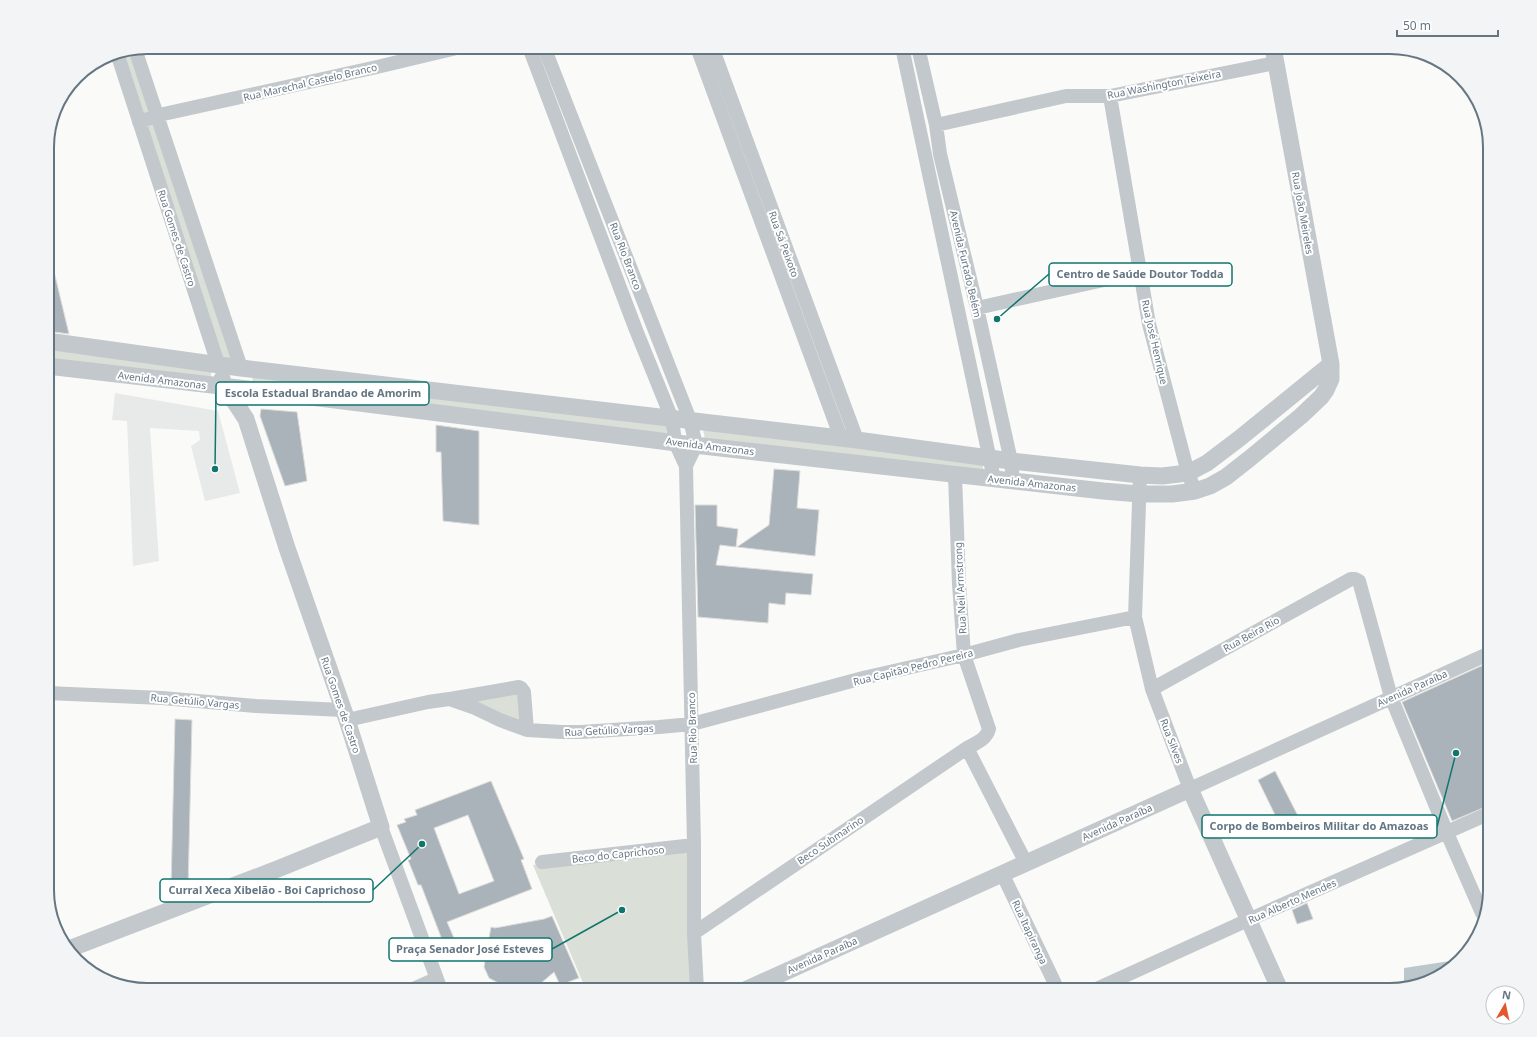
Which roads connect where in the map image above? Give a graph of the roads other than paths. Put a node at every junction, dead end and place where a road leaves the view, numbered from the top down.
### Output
1 (431, 54) edge
2 (532, 54) edge
3 (547, 54) edge
4 (700, 54) edge
5 (714, 54) edge
6 (904, 54) edge
7 (920, 54) edge
8 (138, 55) edge
9 (1274, 55) edge
10 (119, 58) edge
11 (1110, 96) junction
12 (158, 115) junction
13 (139, 122) junction
14 (936, 125) junction
15 (933, 155) junction
16 (1140, 272) junction
17 (977, 308) junction
18 (54, 342) edge
19 (218, 364) junction
20 (54, 367) edge
21 (241, 368) junction
22 (1331, 371) junction
23 (225, 387) junction
24 (247, 389) junction
25 (246, 419) junction
26 (672, 419) junction
27 (690, 420) junction
28 (849, 439) junction
29 (675, 442) junction
30 (696, 445) junction
31 (990, 458) junction
32 (1011, 461) junction
33 (686, 466) junction
34 (1188, 473) junction
35 (955, 475) junction
36 (1140, 475) junction
37 (994, 479) junction
38 (1013, 481) junction
39 (1195, 492) junction
40 (1139, 494) junction
41 (1135, 617) junction
42 (964, 655) junction
43 (1483, 656) edge
44 (1152, 689) junction
45 (54, 693) edge
46 (1391, 697) junction
47 (449, 699) junction
48 (345, 715) junction
49 (692, 724) junction
50 (527, 730) junction
51 (967, 748) junction
52 (1190, 789) junction
53 (1483, 816) edge
54 (381, 827) junction
55 (1447, 833) junction
56 (694, 846) junction
57 (542, 862) dead end
58 (1026, 863) junction
59 (1002, 874) junction
60 (1481, 910) edge
61 (1248, 920) junction
62 (694, 933) junction
63 (73, 947) edge
64 (439, 983) edge
65 (697, 983) edge
66 (761, 983) edge
67 (1055, 983) edge
68 (1109, 983) edge
69 (1277, 983) edge

1 - 12 street, Rua Marechal Castelo Branco
2 - 26 street, Rua Rio Branco
3 - 27 street, Rua Rio Branco
4 - 28 street, Rua Sá Peixoto
5 - 28 street, Rua Sá Peixoto
6 - 15 street, Avenida Furtado Belém
7 - 14 street, Avenida Furtado Belém
8 - 12 street, Rua Gomes de Castro
9 - 11 street, Rua Washington Teixeira
9 - 22 street, Rua João Meireles
10 - 13 street, Rua Gomes de Castro
11 - 14 street, Rua Washington Teixeira
11 - 16 street, Rua José Henrique
12 - 13 street, Rua Marechal Castelo Branco
12 - 21 street, Rua Gomes de Castro
13 - 19 street, Rua Gomes de Castro
14 - 15 street, Avenida Furtado Belém
15 - 17 street, Avenida Furtado Belém
15 - 31 street, Avenida Furtado Belém
16 - 17 street
16 - 34 street, Rua José Henrique
17 - 32 street, Avenida Furtado Belém
18 - 19 street, Avenida Amazonas
19 - 21 street, Avenida Amazonas
19 - 23 street, Rua Gomes de Castro
20 - 23 street, Avenida Amazonas
21 - 24 street, Rua Gomes de Castro
21 - 26 street, Avenida Amazonas
22 - 34 street, Avenida Amazonas
22 - 39 street, Avenida Amazonas
23 - 24 street, Avenida Amazonas
23 - 25 street, Rua Gomes de Castro
24 - 25 street, Rua Gomes de Castro
24 - 29 street, Avenida Amazonas
25 - 48 street, Rua Gomes de Castro
26 - 27 street, Avenida Amazonas
26 - 29 street, Rua Rio Branco
27 - 28 street, Avenida Amazonas
27 - 30 street, Rua Rio Branco
28 - 31 street, Avenida Amazonas
29 - 30 street, Avenida Amazonas
29 - 33 street, Rua Rio Branco
30 - 33 street, Rua Rio Branco
30 - 35 street, Avenida Amazonas
31 - 32 street, Avenida Amazonas
31 - 37 street, Avenida Furtado Belém
32 - 36 street, Avenida Amazonas
32 - 38 street, Avenida Furtado Belém
33 - 49 street, Rua Rio Branco
34 - 36 street, Avenida Amazonas
34 - 39 street, Rua José Henrique
35 - 37 street, Avenida Amazonas
35 - 42 street, Rua Neil Armstrong
36 - 40 street, Rua Silves
37 - 38 street, Avenida Amazonas
38 - 40 street, Avenida Amazonas
39 - 40 street, Avenida Amazonas
40 - 41 street, Rua Silves
41 - 42 street, Rua Capitão Pedro Pereira
41 - 44 street, Rua Silves
42 - 49 street, Rua Capitão Pedro Pereira
42 - 51 street, Rua Neil Armstrong
43 - 46 street, Avenida Paraíba
44 - 46 street, Rua Beira Rio
44 - 52 street, Rua Silves
45 - 48 street, Rua Getúlio Vargas
46 - 52 street, Avenida Paraíba
46 - 55 street
47 - 48 street, Rua Getúlio Vargas
47 - 50 street, Rua Getúlio Vargas
47 - 50 street, Rua Getúlio Vargas
48 - 54 street, Rua Gomes de Castro
49 - 50 street, Rua Getúlio Vargas
49 - 56 street, Rua Rio Branco
51 - 58 street
51 - 62 street, Beco Submarino
52 - 58 street, Avenida Paraíba
52 - 61 street, Rua Silves
53 - 55 street, Rua Alberto Mendes
54 - 63 street
54 - 64 street, Rua Gomes de Castro
55 - 60 street
55 - 61 street, Rua Alberto Mendes
56 - 57 street, Beco do Caprichoso
56 - 62 street, Rua Rio Branco
58 - 59 street, Avenida Paraíba
59 - 66 street, Avenida Paraíba
59 - 67 street, Rua Itapiranga
61 - 68 street, Rua Alberto Mendes
61 - 69 street, Rua Silves
62 - 65 street, Rua Rio Branco

